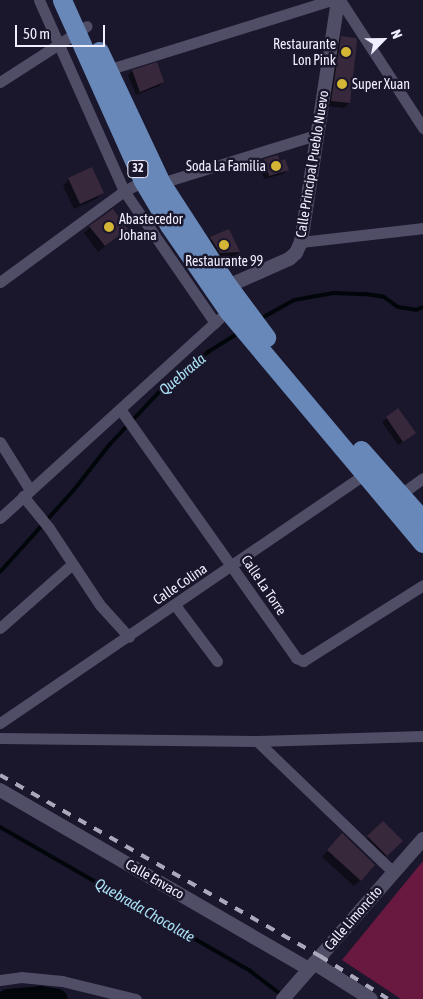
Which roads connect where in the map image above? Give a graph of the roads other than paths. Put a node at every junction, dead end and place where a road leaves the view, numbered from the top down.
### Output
1 (39, 0) edge
2 (62, 0) edge
3 (75, 0) edge
4 (332, 0) edge
5 (339, 0) edge
6 (82, 30) junction
7 (58, 44) junction
8 (107, 70) junction
9 (0, 82) edge
10 (423, 128) edge
11 (316, 135) junction
12 (153, 180) junction
13 (124, 192) junction
14 (423, 228) edge
15 (301, 242) junction
16 (0, 282) edge
17 (228, 286) junction
18 (234, 314) junction
19 (123, 412) junction
20 (0, 442) edge
21 (370, 471) junction
22 (423, 478) edge
23 (27, 493) junction
24 (401, 494) junction
25 (0, 518) edge
26 (423, 520) edge
27 (423, 543) edge
28 (72, 564) junction
29 (233, 566) junction
30 (423, 585) edge
31 (175, 606) junction
32 (0, 628) edge
33 (129, 637) junction
34 (217, 661) dead end
35 (0, 723) edge
36 (423, 736) edge
37 (0, 738) edge
38 (258, 741) junction
39 (0, 790) edge
40 (423, 839) edge
41 (392, 872) junction
42 (312, 966) junction
43 (0, 980) edge
44 (286, 995) edge
45 (136, 999) edge
46 (371, 999) edge

1 - 7 street
2 - 6 highway, 32
3 - 6 highway, 32
4 - 8 street
5 - 10 street
5 - 11 street, Calle Principal Pueblo Nuevo
6 - 7 street
6 - 8 highway, 32
6 - 12 highway, 32
7 - 9 street
7 - 13 street
8 - 12 highway, 32
11 - 12 street
11 - 15 street, Calle Principal Pueblo Nuevo
12 - 13 street
12 - 17 highway, 32
12 - 18 highway, 32
13 - 16 street
13 - 18 street
14 - 15 street
15 - 17 street, Calle Principal Pueblo Nuevo
17 - 18 highway, 32
18 - 19 street
18 - 21 highway, 32
19 - 23 street
19 - 29 street, Calle La Torre
20 - 23 street
21 - 24 highway, 32
21 - 27 highway, 32
21 - 29 street, Calle Colina
22 - 24 street
23 - 25 street
23 - 28 street
24 - 26 highway, 32
28 - 32 street
28 - 33 street
29 - 30 street, Calle La Torre
29 - 31 street, Calle Colina
31 - 33 street, Calle Colina
31 - 34 street
33 - 35 street, Calle Colina
36 - 38 street
37 - 38 street
38 - 41 street
39 - 42 street, Calle Envaco
40 - 41 street, Calle Limoncito
41 - 42 street, Calle Limoncito
42 - 44 street, Calle Limoncito
42 - 46 street, Calle Envaco
43 - 45 street

